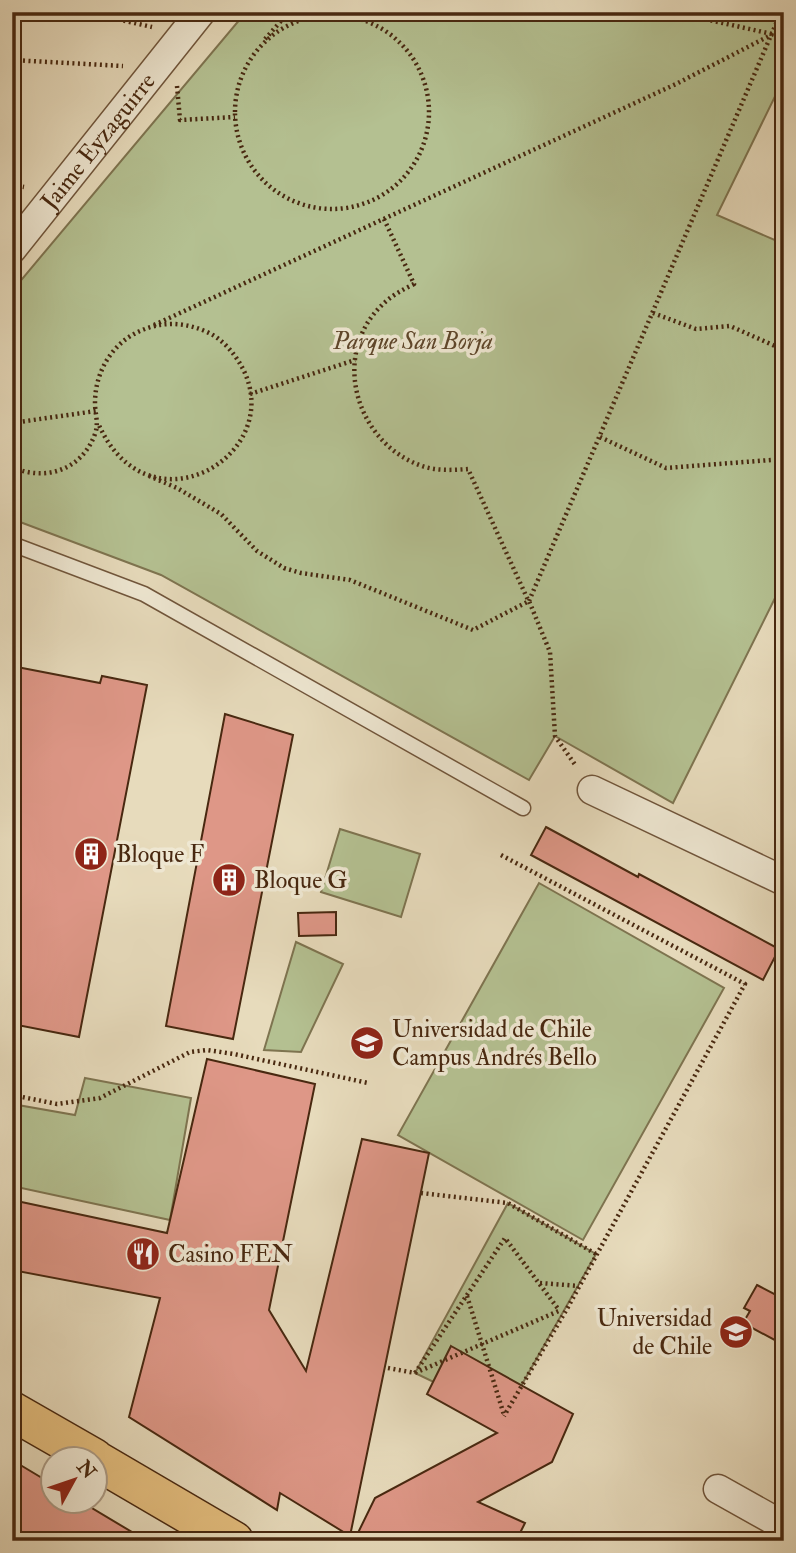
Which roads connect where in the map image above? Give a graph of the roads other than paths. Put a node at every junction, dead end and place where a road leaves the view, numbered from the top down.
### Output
1 (201, 12) edge
2 (184, 23) edge
3 (12, 249) edge
4 (12, 544) edge
5 (592, 790) road end
6 (523, 808) dead end
7 (784, 881) edge
8 (12, 1410) edge
9 (69, 1444) edge
10 (108, 1467) edge
11 (718, 1489) dead end
12 (784, 1527) edge
13 (234, 1541) edge

1 - 2 street, Jaime Eyzaguirre
2 - 3 street, Jaime Eyzaguirre
4 - 6 lane
5 - 7 street
8 - 9 main road
10 - 13 main road
11 - 12 street

